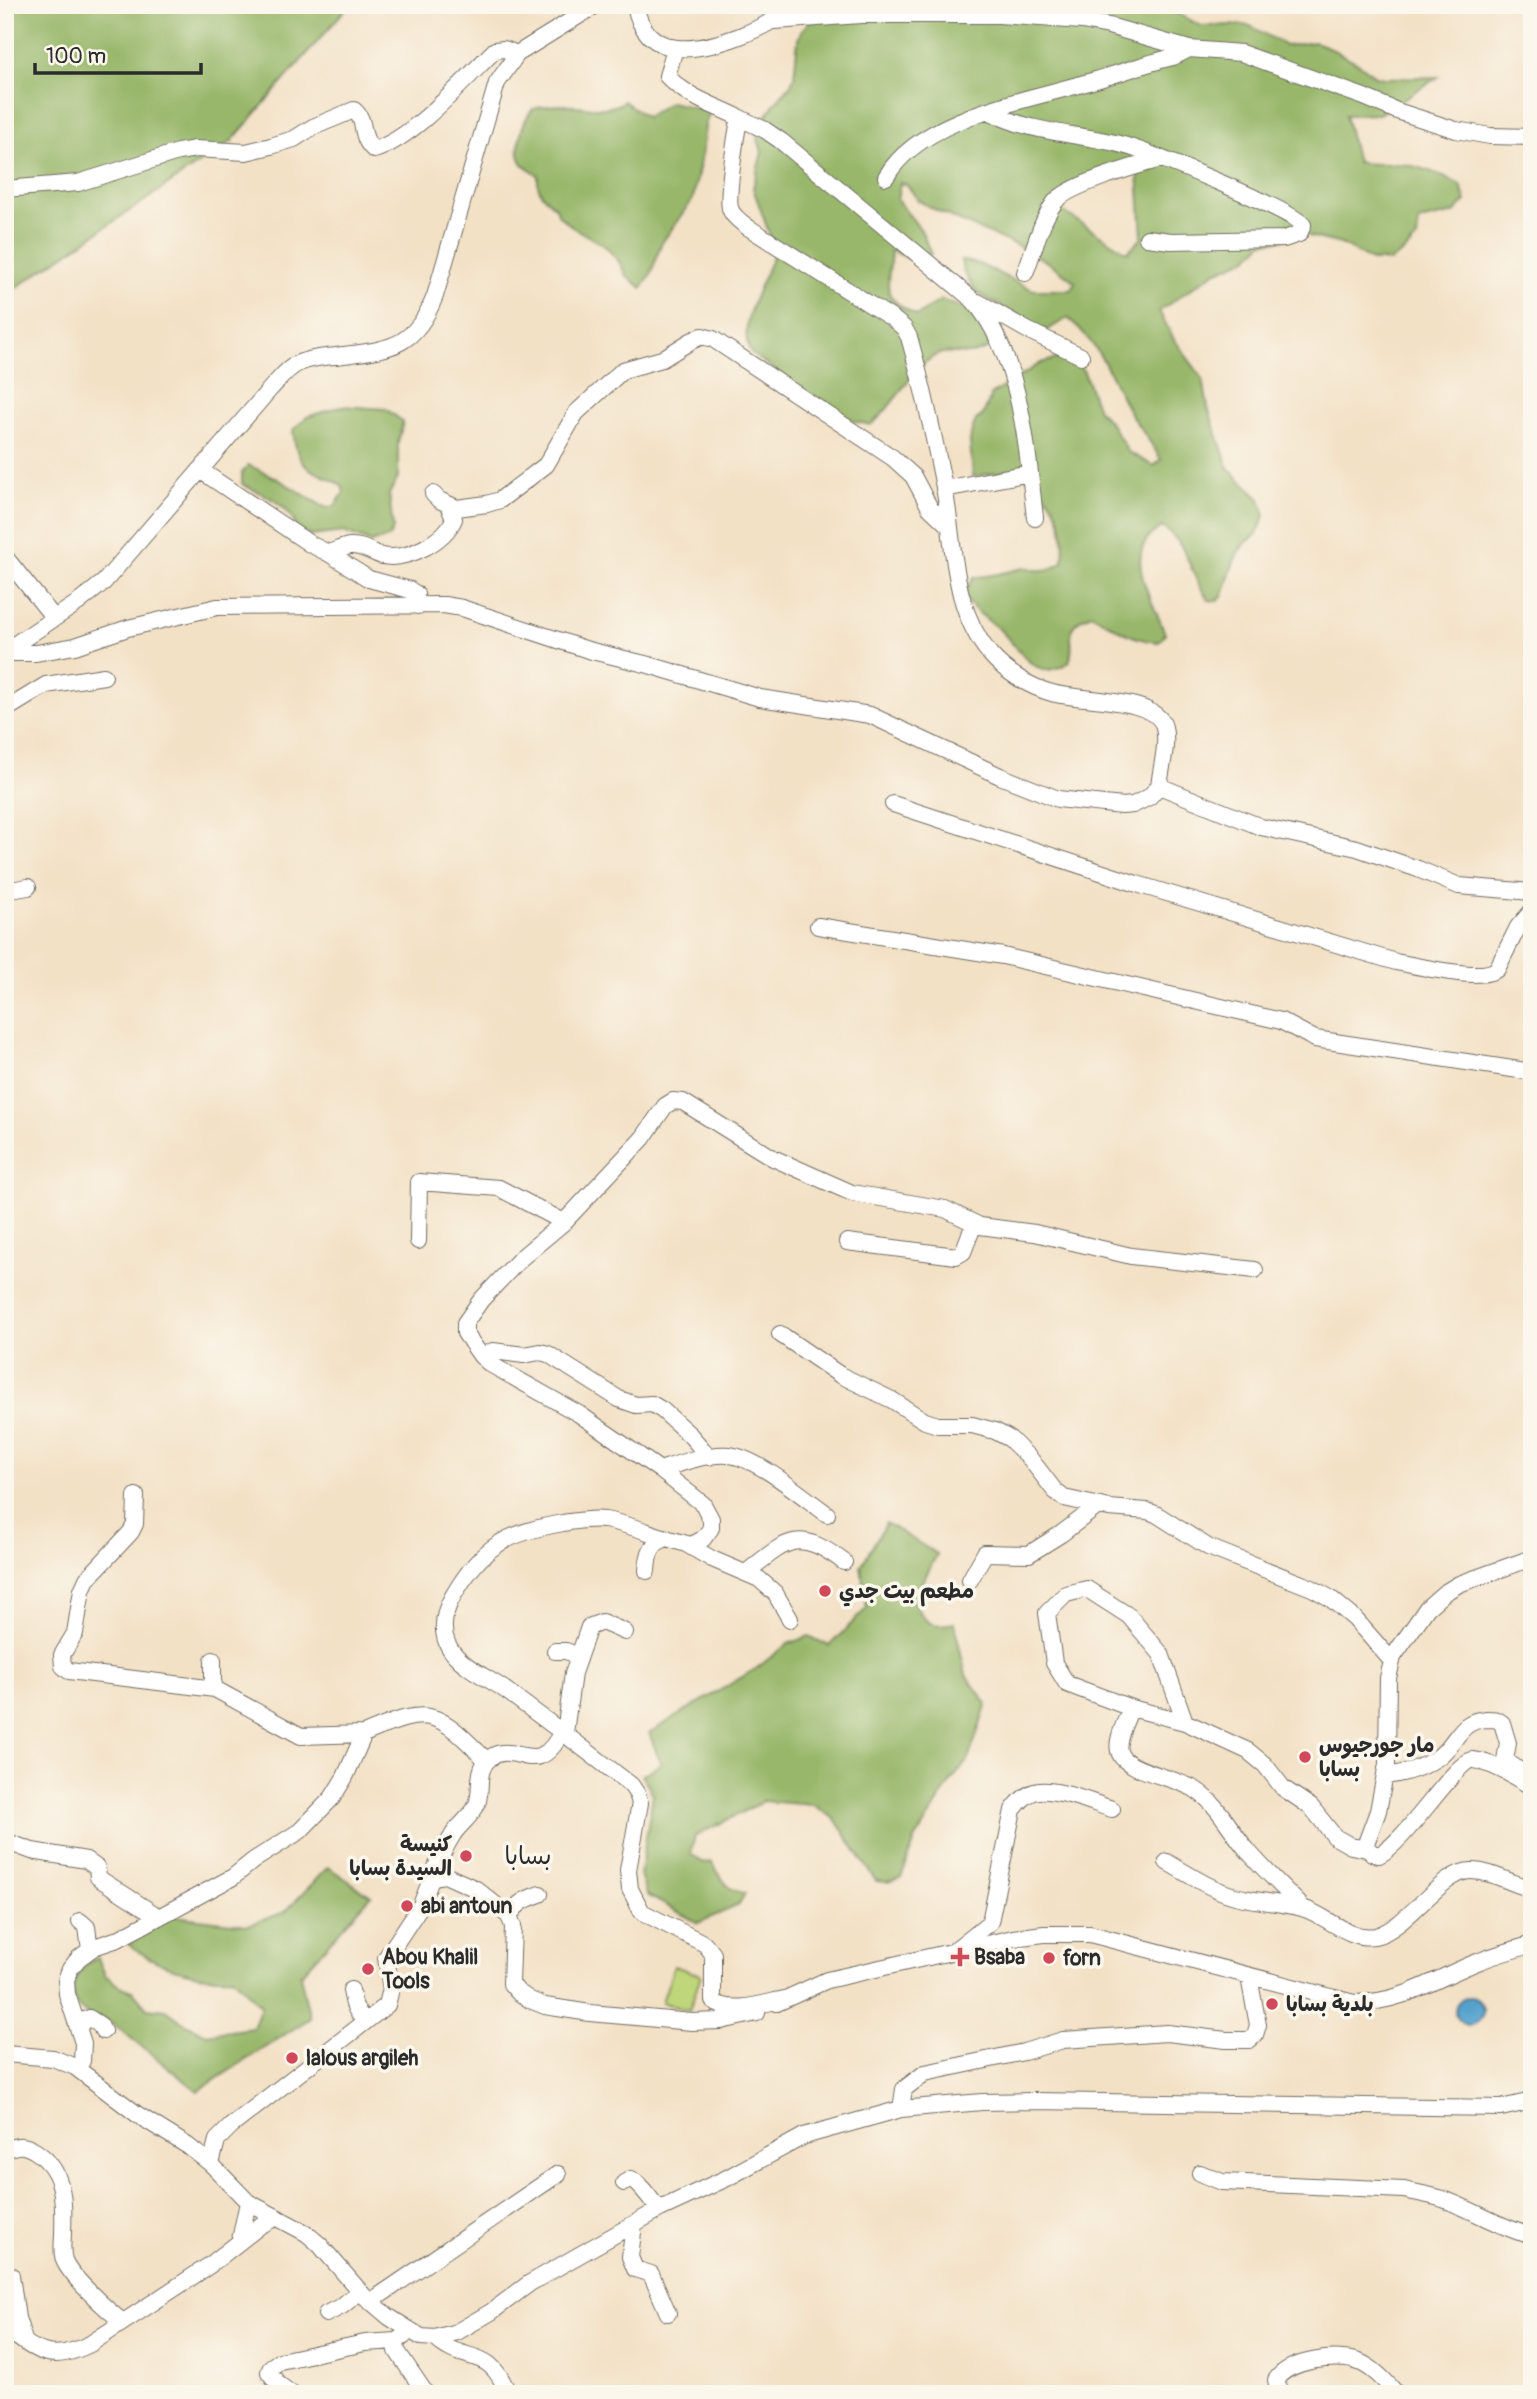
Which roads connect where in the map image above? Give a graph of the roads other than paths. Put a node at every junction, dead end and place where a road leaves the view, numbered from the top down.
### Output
1 (596, 5) edge
2 (790, 5) edge
3 (635, 6) edge
4 (774, 21) junction
5 (676, 48) junction
6 (1189, 49) junction
7 (517, 54) junction
8 (989, 111) junction
9 (740, 118) junction
10 (1532, 137) edge
11 (1161, 159) junction
12 (886, 177) dead end
13 (5, 189) edge
14 (1147, 238) dead end
15 (1026, 273) dead end
16 (973, 300) junction
17 (1081, 356) dead end
18 (200, 470) junction
19 (1030, 473) junction
20 (944, 489) junction
21 (433, 494) dead end
22 (450, 507) junction
23 (1035, 518) dead end
24 (948, 525) junction
25 (328, 553) junction
26 (5, 557) edge
27 (416, 606) junction
28 (54, 618) junction
29 (5, 652) edge
30 (104, 676) dead end
31 (5, 710) edge
32 (1159, 786) junction
33 (893, 804) dead end
34 (28, 887) dead end
35 (5, 891) edge
36 (1532, 892) edge
37 (1532, 911) edge
38 (817, 926) dead end
39 (1532, 1072) edge
40 (564, 1222) junction
41 (974, 1224) junction
42 (418, 1241) dead end
43 (847, 1242) dead end
44 (1255, 1270) dead end
45 (780, 1334) dead end
46 (481, 1356) junction
47 (709, 1457) junction
48 (660, 1470) junction
49 (136, 1496) dead end
50 (1098, 1506) junction
51 (827, 1514) dead end
52 (667, 1538) junction
53 (685, 1544) junction
54 (1532, 1558) edge
55 (845, 1562) dead end
56 (647, 1571) dead end
57 (747, 1572) junction
58 (970, 1580) dead end
59 (790, 1619) dead end
60 (625, 1632) dead end
61 (555, 1651) dead end
62 (578, 1657) junction
63 (213, 1660) dead end
64 (1391, 1660) junction
65 (215, 1689) junction
66 (1130, 1708) junction
67 (1185, 1722) junction
68 (564, 1732) junction
69 (364, 1734) junction
70 (487, 1761) junction
71 (1385, 1776) junction
72 (1532, 1786) edge
73 (1112, 1809) dead end
74 (5, 1841) edge
75 (1367, 1849) junction
76 (1167, 1862) dead end
77 (432, 1877) junction
78 (1532, 1889) edge
79 (540, 1894) dead end
80 (1304, 1909) junction
81 (509, 1916) junction
82 (159, 1917) junction
83 (80, 1921) dead end
84 (1529, 1946) edge
85 (90, 1950) junction
86 (951, 1952) junction
87 (1248, 1977) junction
88 (351, 1990) dead end
89 (784, 1999) junction
90 (366, 2021) junction
91 (79, 2029) junction
92 (103, 2031) dead end
93 (5, 2054) edge
94 (75, 2067) junction
95 (1532, 2101) edge
96 (901, 2109) junction
97 (5, 2151) edge
98 (211, 2164) junction
99 (1200, 2173) dead end
100 (558, 2174) dead end
101 (624, 2183) dead end
102 (248, 2202) junction
103 (660, 2209) junction
104 (277, 2217) junction
105 (634, 2224) junction
106 (1532, 2236) edge
107 (240, 2240) junction
108 (11, 2275) dead end
109 (365, 2297) junction
110 (668, 2313) dead end
111 (326, 2314) dead end
112 (123, 2322) junction
113 (5, 2329) edge
114 (411, 2332) junction
115 (435, 2338) junction
116 (396, 2341) junction
117 (25, 2343) junction
118 (292, 2394) edge
119 (426, 2394) edge
120 (508, 2394) edge
121 (1280, 2394) edge
122 (1397, 2394) edge

1 - 7 street
2 - 4 street
3 - 5 street
4 - 5 street
4 - 6 street
5 - 9 street
6 - 8 street
6 - 10 street
7 - 13 street
7 - 18 street
8 - 11 street
8 - 12 street
9 - 16 street
9 - 20 street
11 - 14 street
11 - 15 street
16 - 17 street
16 - 19 street
18 - 25 street
18 - 28 street
19 - 20 street
19 - 23 street
20 - 24 street
21 - 22 street
22 - 24 street
22 - 25 street
24 - 32 street
25 - 27 street
26 - 28 street
27 - 29 street
27 - 32 street
28 - 29 street
30 - 31 street
32 - 36 street
33 - 37 street
34 - 35 street
38 - 39 street
40 - 41 street
40 - 42 street
40 - 46 street
41 - 43 street
41 - 44 street
45 - 50 street
46 - 47 street
46 - 48 street
47 - 48 street
47 - 51 street
48 - 53 street
49 - 65 street
50 - 58 street
50 - 64 street
52 - 53 street
52 - 56 street
52 - 68 street
53 - 57 street
54 - 64 street
55 - 57 street
57 - 59 street
60 - 62 street
61 - 62 street
62 - 68 street
63 - 65 street
64 - 71 street
65 - 69 street
66 - 67 street
66 - 67 street
66 - 80 street
67 - 75 street
68 - 70 street
68 - 89 street
69 - 70 street
69 - 82 street
70 - 77 street
71 - 72 street
71 - 75 street
72 - 75 street
73 - 86 street
74 - 82 street
76 - 80 street
77 - 81 street
77 - 90 street
78 - 80 street
79 - 81 street
81 - 89 street
82 - 85 street
83 - 85 street
84 - 87 street
85 - 91 street
86 - 87 street
86 - 89 street
87 - 96 street
88 - 90 street
90 - 98 street
91 - 92 street
91 - 94 street
93 - 94 street
94 - 98 street
95 - 96 street
96 - 103 street
97 - 112 street
98 - 102 street
99 - 106 street
100 - 109 street
101 - 103 street
102 - 104 street
102 - 107 street
103 - 105 street
104 - 107 street
104 - 109 street
105 - 110 street
105 - 115 street
107 - 112 street
108 - 117 street
109 - 111 street
109 - 114 street
112 - 117 street
113 - 117 street
114 - 115 street
114 - 116 street
115 - 120 street
116 - 118 street
116 - 119 street
121 - 122 street

